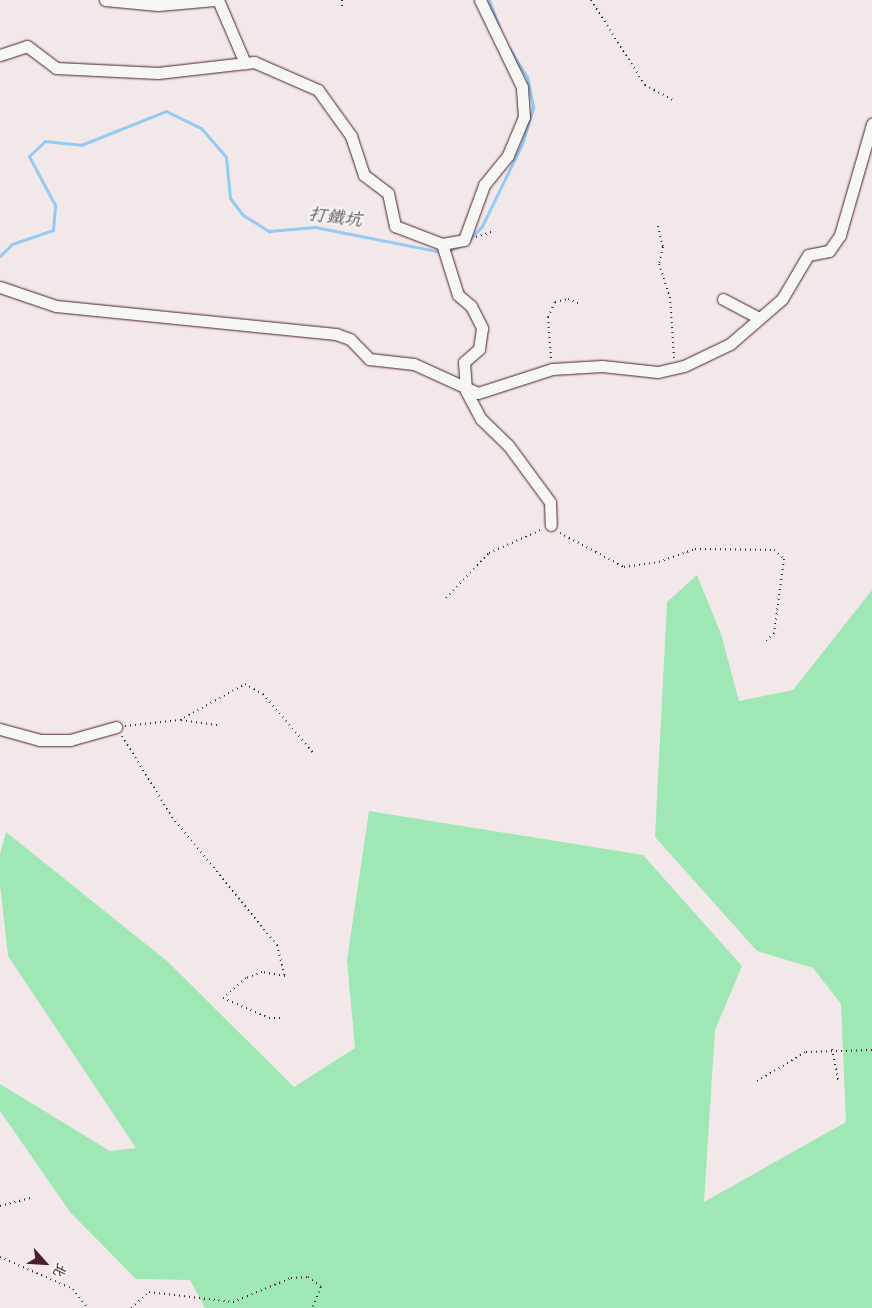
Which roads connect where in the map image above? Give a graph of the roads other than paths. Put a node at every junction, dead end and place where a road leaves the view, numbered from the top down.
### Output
1 (104, 0) edge
2 (216, 0) edge
3 (480, 0) edge
4 (0, 55) edge
5 (245, 63) junction
6 (872, 124) edge
7 (442, 244) junction
8 (0, 287) edge
9 (723, 298) dead end
10 (759, 318) junction
11 (466, 391) junction
12 (551, 525) road end
13 (116, 727) road end
14 (0, 729) edge

1 - 2 lane
2 - 5 lane
3 - 7 lane
4 - 5 lane
5 - 7 lane
6 - 10 lane
7 - 11 lane
8 - 11 lane
9 - 10 lane
10 - 11 lane
11 - 12 lane
13 - 14 lane

